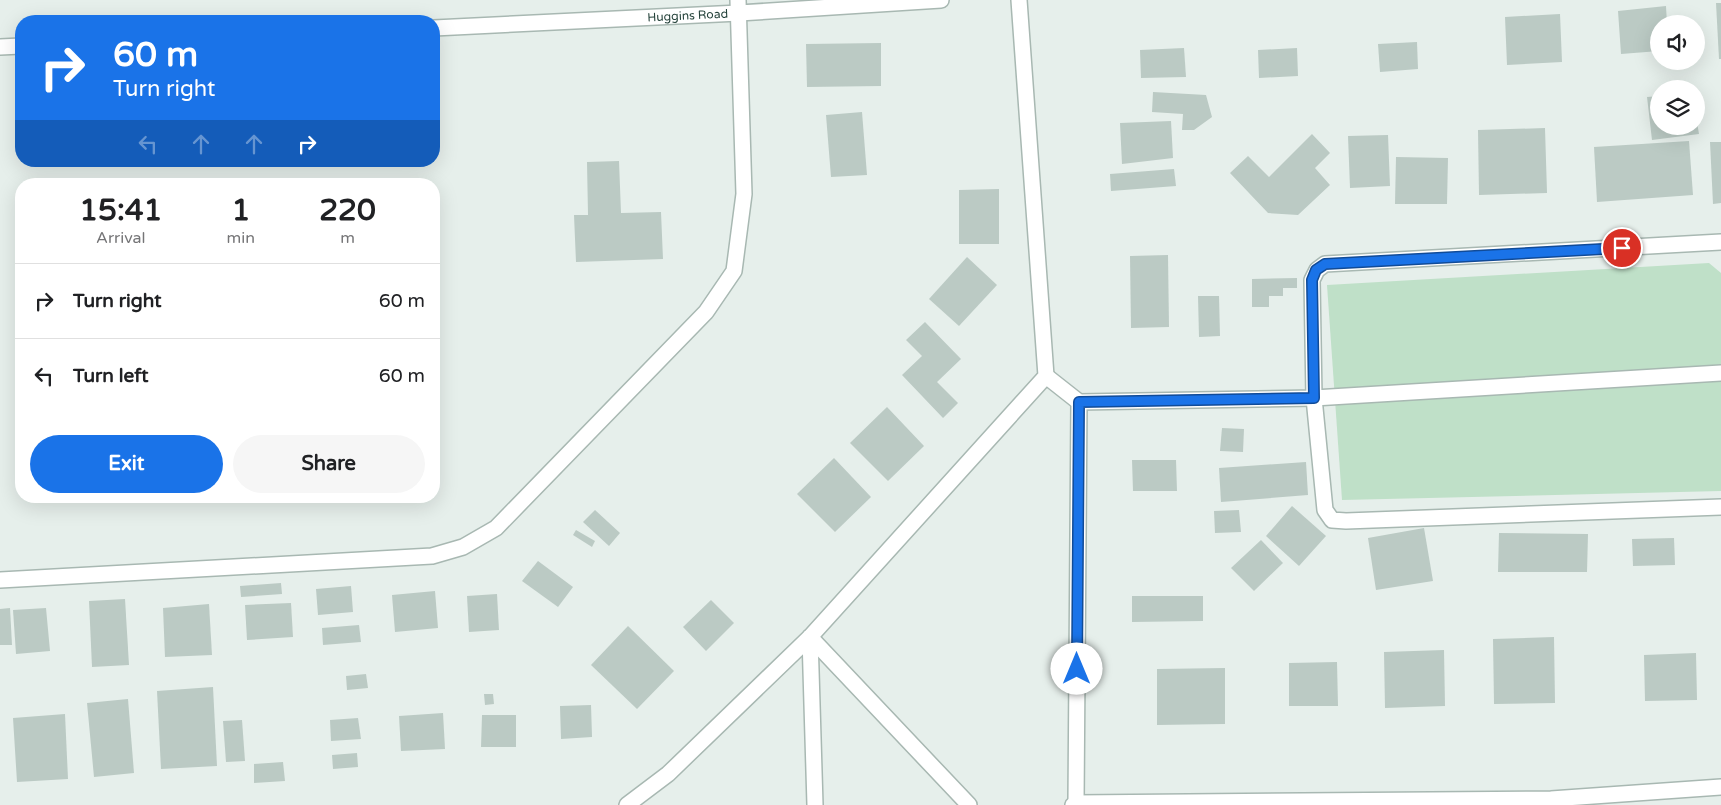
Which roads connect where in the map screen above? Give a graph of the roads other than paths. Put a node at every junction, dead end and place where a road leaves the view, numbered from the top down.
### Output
1 (941, 0) edge
2 (1019, 0) edge
3 (738, 7) edge
4 (440, 28) edge
5 (15, 46) edge
6 (0, 47) edge
7 (1721, 242) edge
8 (1721, 373) edge
9 (1046, 376) junction
10 (1314, 398) junction
11 (1079, 402) junction
12 (1721, 507) edge
13 (0, 580) edge
14 (810, 637) junction
15 (1721, 787) edge
16 (1550, 802) edge
17 (1074, 804) edge
18 (627, 805) edge
19 (815, 805) edge
20 (969, 805) edge

1 - 3 street, Huggins Road
2 - 9 street
3 - 4 street, Huggins Road
3 - 13 street
5 - 6 street
7 - 10 street
8 - 10 street
9 - 11 street
9 - 14 street
10 - 11 street
10 - 12 street
11 - 17 street
14 - 18 street
14 - 19 street
14 - 20 street
15 - 16 street
16 - 17 street

